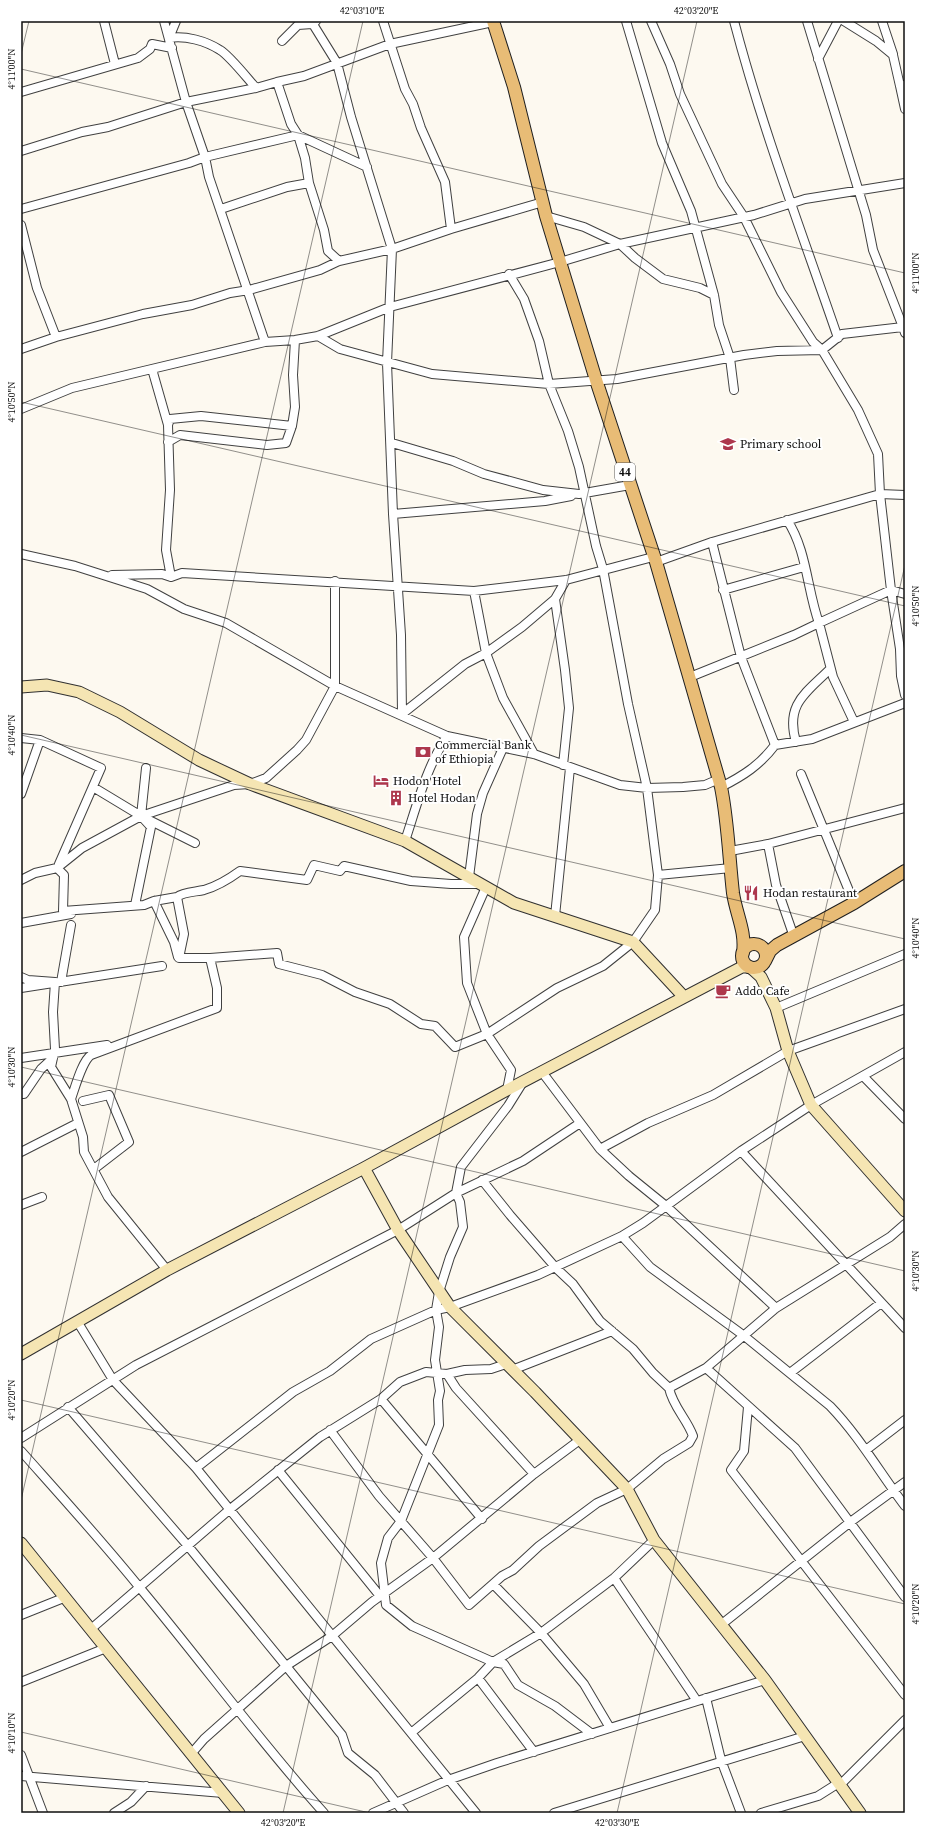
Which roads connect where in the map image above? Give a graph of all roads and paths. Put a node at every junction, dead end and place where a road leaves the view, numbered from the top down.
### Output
1 (104, 21) edge
2 (164, 21) edge
3 (176, 21) edge
4 (383, 21) edge
5 (493, 21) edge
6 (626, 21) edge
7 (651, 21) edge
8 (734, 21) edge
9 (807, 21) edge
10 (838, 21) edge
11 (844, 21) edge
12 (882, 21) edge
13 (314, 22) edge
14 (169, 38) junction
15 (282, 41) dead end
16 (390, 44) junction
17 (172, 48) junction
18 (893, 55) junction
19 (818, 58) junction
20 (337, 63) junction
21 (115, 64) junction
22 (277, 82) junction
23 (902, 85) edge
24 (256, 88) junction
25 (21, 92) edge
26 (186, 102) junction
27 (905, 109) edge
28 (298, 135) junction
29 (21, 151) edge
30 (205, 156) junction
31 (367, 167) junction
32 (309, 183) junction
33 (905, 183) edge
34 (858, 189) junction
35 (543, 202) junction
36 (791, 203) junction
37 (21, 209) edge
38 (221, 209) junction
39 (546, 216) junction
40 (744, 217) junction
41 (21, 226) edge
42 (694, 228) junction
43 (451, 229) junction
44 (620, 244) junction
45 (392, 249) junction
46 (339, 261) junction
47 (560, 262) junction
48 (509, 274) junction
49 (249, 290) junction
50 (714, 295) junction
51 (390, 307) junction
52 (903, 315) edge
53 (904, 329) edge
54 (318, 336) junction
55 (56, 337) junction
56 (838, 338) junction
57 (295, 340) junction
58 (265, 342) junction
59 (21, 349) edge
60 (822, 350) junction
61 (730, 358) junction
62 (387, 363) junction
63 (152, 369) junction
64 (596, 380) junction
65 (549, 384) junction
66 (734, 390) dead end
67 (21, 409) edge
68 (168, 425) junction
69 (292, 426) junction
70 (168, 442) junction
71 (392, 443) junction
72 (630, 486) junction
73 (582, 494) junction
74 (880, 494) junction
75 (905, 495) edge
76 (393, 514) junction
77 (787, 520) junction
78 (712, 542) junction
79 (21, 554) edge
80 (654, 560) junction
81 (804, 567) junction
82 (603, 569) junction
83 (105, 576) junction
84 (171, 577) junction
85 (566, 580) junction
86 (335, 581) junction
87 (397, 586) junction
88 (723, 590) junction
89 (891, 590) junction
90 (474, 591) junction
91 (905, 594) edge
92 (555, 599) junction
93 (819, 623) junction
94 (486, 654) junction
95 (740, 657) junction
96 (830, 669) junction
97 (690, 677) junction
98 (335, 686) junction
99 (21, 687) edge
100 (905, 695) edge
101 (905, 703) edge
102 (402, 714) junction
103 (854, 722) junction
104 (448, 736) junction
105 (21, 738) edge
106 (40, 740) junction
107 (796, 742) junction
108 (775, 745) junction
109 (503, 748) junction
110 (534, 754) junction
111 (566, 767) junction
112 (146, 768) dead end
113 (801, 774) dead end
114 (720, 783) junction
115 (250, 784) junction
116 (93, 787) junction
117 (647, 788) junction
118 (21, 794) edge
119 (905, 808) edge
120 (141, 816) junction
121 (825, 830) junction
122 (405, 841) junction
123 (195, 843) dead end
124 (768, 844) junction
125 (730, 851) junction
126 (58, 867) junction
127 (731, 868) junction
128 (905, 871) edge
129 (658, 875) junction
130 (469, 877) junction
131 (21, 880) edge
132 (483, 885) junction
133 (177, 897) junction
134 (154, 900) junction
135 (854, 903) junction
136 (135, 905) junction
137 (92, 910) junction
138 (555, 916) junction
139 (21, 923) edge
140 (71, 925) dead end
141 (742, 925) junction
142 (794, 937) junction
143 (634, 942) junction
144 (759, 945) junction
145 (777, 945) junction
146 (742, 953) junction
147 (905, 954) edge
148 (179, 958) junction
149 (210, 958) junction
150 (765, 961) junction
151 (162, 966) dead end
152 (750, 967) junction
153 (733, 971) junction
154 (21, 977) edge
155 (761, 977) junction
156 (61, 982) junction
157 (21, 988) edge
158 (684, 997) junction
159 (776, 1008) junction
160 (905, 1010) edge
161 (487, 1034) junction
162 (126, 1042) junction
163 (788, 1051) junction
164 (905, 1052) edge
165 (21, 1058) edge
166 (53, 1058) junction
167 (542, 1072) junction
168 (864, 1077) junction
169 (524, 1082) junction
170 (508, 1090) junction
171 (21, 1094) edge
172 (71, 1099) junction
173 (83, 1101) dead end
174 (810, 1106) junction
175 (905, 1118) edge
176 (580, 1123) junction
177 (74, 1125) dead end
178 (600, 1149) junction
179 (741, 1151) junction
180 (21, 1152) edge
181 (364, 1168) junction
182 (94, 1169) junction
183 (482, 1180) junction
184 (456, 1193) junction
185 (42, 1196) dead end
186 (21, 1205) edge
187 (666, 1206) junction
188 (905, 1211) edge
189 (905, 1224) edge
190 (398, 1230) junction
191 (622, 1236) junction
192 (848, 1265) junction
193 (556, 1268) junction
194 (167, 1270) junction
195 (439, 1292) junction
196 (882, 1303) junction
197 (450, 1307) junction
198 (776, 1308) junction
199 (436, 1310) junction
200 (77, 1321) junction
201 (905, 1328) edge
202 (612, 1331) junction
203 (743, 1335) junction
204 (21, 1354) edge
205 (509, 1367) junction
206 (706, 1368) junction
207 (438, 1372) junction
208 (790, 1373) junction
209 (446, 1374) junction
210 (113, 1380) junction
211 (669, 1388) junction
212 (381, 1399) junction
213 (68, 1407) junction
214 (748, 1407) junction
215 (905, 1420) edge
216 (330, 1430) junction
217 (21, 1438) edge
218 (581, 1439) junction
219 (866, 1450) junction
220 (21, 1451) edge
221 (427, 1456) junction
222 (196, 1468) junction
223 (278, 1470) junction
224 (534, 1474) junction
225 (905, 1482) edge
226 (627, 1490) junction
227 (893, 1490) junction
228 (905, 1506) edge
229 (229, 1510) junction
230 (482, 1519) junction
231 (401, 1521) junction
232 (849, 1523) junction
233 (654, 1540) junction
234 (22, 1545) edge
235 (188, 1546) junction
236 (433, 1558) junction
237 (802, 1561) junction
238 (614, 1578) junction
239 (493, 1584) junction
240 (140, 1587) junction
241 (382, 1594) junction
242 (66, 1597) junction
243 (905, 1597) edge
244 (21, 1615) edge
245 (722, 1624) junction
246 (91, 1629) junction
247 (541, 1633) junction
248 (332, 1636) junction
249 (106, 1648) junction
250 (493, 1662) junction
251 (286, 1666) junction
252 (478, 1678) junction
253 (765, 1680) junction
254 (21, 1682) edge
255 (905, 1695) edge
256 (706, 1698) junction
257 (697, 1701) junction
258 (239, 1709) junction
259 (905, 1720) edge
260 (610, 1728) junction
261 (411, 1733) junction
262 (592, 1734) junction
263 (805, 1736) junction
264 (534, 1752) junction
265 (191, 1754) junction
266 (21, 1755) edge
267 (721, 1760) junction
268 (25, 1776) edge
269 (448, 1780) junction
270 (840, 1785) junction
271 (146, 1786) junction
272 (222, 1792) junction
273 (396, 1803) junction
274 (43, 1813) edge
275 (114, 1813) edge
276 (239, 1813) edge
277 (324, 1813) edge
278 (373, 1813) edge
279 (404, 1813) edge
280 (476, 1813) edge
281 (554, 1813) edge
282 (741, 1813) edge
283 (762, 1813) edge
284 (860, 1813) edge

1 - 21 street
2 - 14 street
3 - 14 street
4 - 16 street
5 - 16 street
5 - 35 main road, 44
6 - 42 street
7 - 40 street
8 - 36 street
9 - 19 street
10 - 19 street
11 - 18 street
12 - 18 street
13 - 15 street
13 - 20 street
14 - 17 street
14 - 24 street
16 - 20 street
16 - 43 street
17 - 21 street
17 - 26 street
18 - 23 street
19 - 34 street
20 - 22 street
20 - 31 street
21 - 25 street
22 - 24 street
22 - 28 street
23 - 27 street
24 - 26 street
26 - 29 street
26 - 30 street
28 - 30 street
28 - 31 street
28 - 32 street
30 - 37 street
30 - 38 street
31 - 45 street
32 - 38 street
32 - 46 street
33 - 34 street
34 - 36 street
34 - 52 street
35 - 39 main road, 44
35 - 43 street
36 - 40 street
36 - 56 street
38 - 49 street
39 - 44 street
39 - 47 main road, 44
40 - 42 street
40 - 60 street
41 - 55 street
42 - 44 street
42 - 50 street
43 - 45 street
44 - 47 street
44 - 50 street
45 - 46 street
45 - 51 street
46 - 49 street
47 - 48 street
47 - 64 main road, 44
48 - 51 street
48 - 65 street
49 - 55 street
49 - 58 street
50 - 61 street
51 - 54 street
51 - 62 street
52 - 53 street
53 - 56 street
54 - 57 street
54 - 62 street
55 - 59 street
56 - 60 street
57 - 58 street
57 - 69 street
58 - 63 street
60 - 61 street
60 - 74 street
61 - 64 street
61 - 66 street
62 - 65 street
62 - 71 street
63 - 67 street
63 - 68 street
64 - 65 street
64 - 72 main road, 44
65 - 73 street
68 - 69 street
68 - 70 street
69 - 70 street
70 - 84 street
71 - 73 street
71 - 76 street
72 - 73 street
72 - 80 main road, 44
73 - 76 street
73 - 82 street
74 - 75 street
74 - 77 street
74 - 89 street
76 - 87 street
77 - 78 street
77 - 81 street
78 - 80 street
78 - 88 street
79 - 83 street
80 - 82 street
80 - 97 main road, 44
81 - 88 street
81 - 93 street
82 - 85 street
82 - 117 street
83 - 84 street
83 - 98 street
84 - 86 street
85 - 90 street
85 - 92 street
86 - 87 street
86 - 98 street
87 - 90 street
87 - 102 street
88 - 95 street
89 - 91 street
89 - 93 street
89 - 100 street
90 - 94 street
92 - 94 street
92 - 111 street
93 - 95 street
93 - 96 street
94 - 102 street
94 - 110 street
95 - 97 street
95 - 108 street
96 - 103 street
96 - 107 street
97 - 114 main road, 44
98 - 102 street
98 - 115 street
99 - 115 street
101 - 103 street
102 - 104 street
103 - 107 street
104 - 109 street
104 - 122 street
105 - 106 street
106 - 116 street
106 - 118 street
107 - 108 street
108 - 114 street
109 - 110 street
109 - 130 street
110 - 111 street
111 - 117 street
111 - 138 street
112 - 120 street
113 - 121 street
114 - 117 street
114 - 125 main road, 44
115 - 120 street
115 - 122 street
116 - 120 street
116 - 126 street
117 - 129 street
119 - 121 street
120 - 123 street
120 - 126 street
120 - 136 street
121 - 124 street
121 - 135 street
122 - 130 street
124 - 125 street
124 - 142 street
125 - 127 main road, 44
126 - 131 street
126 - 137 street
127 - 129 street
127 - 141 main road, 44
128 - 135 main road
129 - 143 street
130 - 132 street
132 - 133 street
132 - 138 street
132 - 161 street
133 - 134 street
133 - 148 street
134 - 136 street
134 - 148 street
135 - 142 main road
136 - 137 street
137 - 139 street
138 - 143 street
140 - 156 street
141 - 144 main road
141 - 146 main road
142 - 145 main road
143 - 158 street
143 - 161 street
144 - 145 main road
144 - 146 main road
144 - 150 main road
145 - 150 main road
146 - 152 main road
146 - 153 street
147 - 159 street
148 - 149 street
149 - 161 street
149 - 162 street
150 - 152 main road
150 - 155 street
151 - 156 street
152 - 153 street
152 - 155 street
153 - 158 street
154 - 166 street
155 - 159 street
156 - 157 street
158 - 167 street
159 - 163 street
160 - 163 street
161 - 170 street
162 - 165 street
162 - 172 street
163 - 174 street
163 - 178 street
164 - 168 street
166 - 171 street
166 - 172 street
167 - 169 street
167 - 176 street
168 - 174 street
168 - 175 street
169 - 170 street
169 - 184 street
170 - 181 street
172 - 182 street
173 - 182 street
174 - 179 street
174 - 188 street
176 - 178 street
176 - 183 street
177 - 180 street
178 - 187 street
179 - 187 street
179 - 192 street
181 - 190 street
181 - 194 street
182 - 194 street
183 - 184 street
183 - 193 street
184 - 190 street
184 - 195 street
185 - 186 street
187 - 191 street
187 - 198 street
189 - 192 street
190 - 195 street
190 - 210 street
191 - 193 street
191 - 203 street
192 - 196 street
192 - 198 street
193 - 197 street
193 - 202 street
194 - 200 street
195 - 197 street
195 - 199 street
196 - 201 street
196 - 208 street
197 - 199 street
197 - 205 street
198 - 203 street
199 - 207 street
199 - 222 street
200 - 204 street
200 - 210 street
202 - 205 street
202 - 211 street
203 - 206 street
203 - 208 street
205 - 209 street
205 - 218 street
206 - 211 street
206 - 214 street
207 - 209 street
207 - 212 street
207 - 221 street
208 - 219 street
209 - 224 street
210 - 213 street
210 - 222 street
211 - 226 street
212 - 216 street
212 - 221 street
213 - 217 street
213 - 235 street
214 - 232 street
214 - 237 street
215 - 219 street
216 - 223 street
216 - 231 street
218 - 224 street
218 - 226 street
219 - 227 street
220 - 240 street
221 - 230 street
221 - 231 street
222 - 229 street
223 - 229 street
223 - 241 street
224 - 230 street
225 - 227 street
226 - 233 street
226 - 239 street
227 - 228 street
227 - 232 street
229 - 235 street
229 - 248 street
230 - 236 street
231 - 236 street
231 - 241 street
232 - 237 street
232 - 243 street
233 - 238 street
233 - 245 street
234 - 242 street
235 - 240 street
235 - 251 street
236 - 239 street
236 - 241 street
237 - 245 street
237 - 255 street
238 - 247 street
238 - 257 street
239 - 247 street
240 - 246 street
240 - 258 street
241 - 248 street
241 - 250 street
242 - 244 street
242 - 246 street
245 - 253 street
246 - 249 street
247 - 250 street
247 - 260 street
248 - 251 street
248 - 261 street
249 - 254 street
249 - 265 street
250 - 252 street
250 - 262 street
251 - 258 street
251 - 273 street
252 - 261 street
252 - 264 street
253 - 256 street
253 - 263 street
256 - 257 street
256 - 267 street
257 - 260 street
258 - 265 street
258 - 277 street
259 - 270 street
260 - 262 street
261 - 269 street
262 - 264 street
263 - 267 street
263 - 270 street
264 - 269 street
265 - 272 street
266 - 268 street
267 - 281 street
267 - 282 street
268 - 271 street
268 - 274 street
269 - 273 street
269 - 280 street
270 - 283 street
270 - 284 street
271 - 272 street
271 - 275 street
272 - 276 street
273 - 278 street
273 - 279 street

